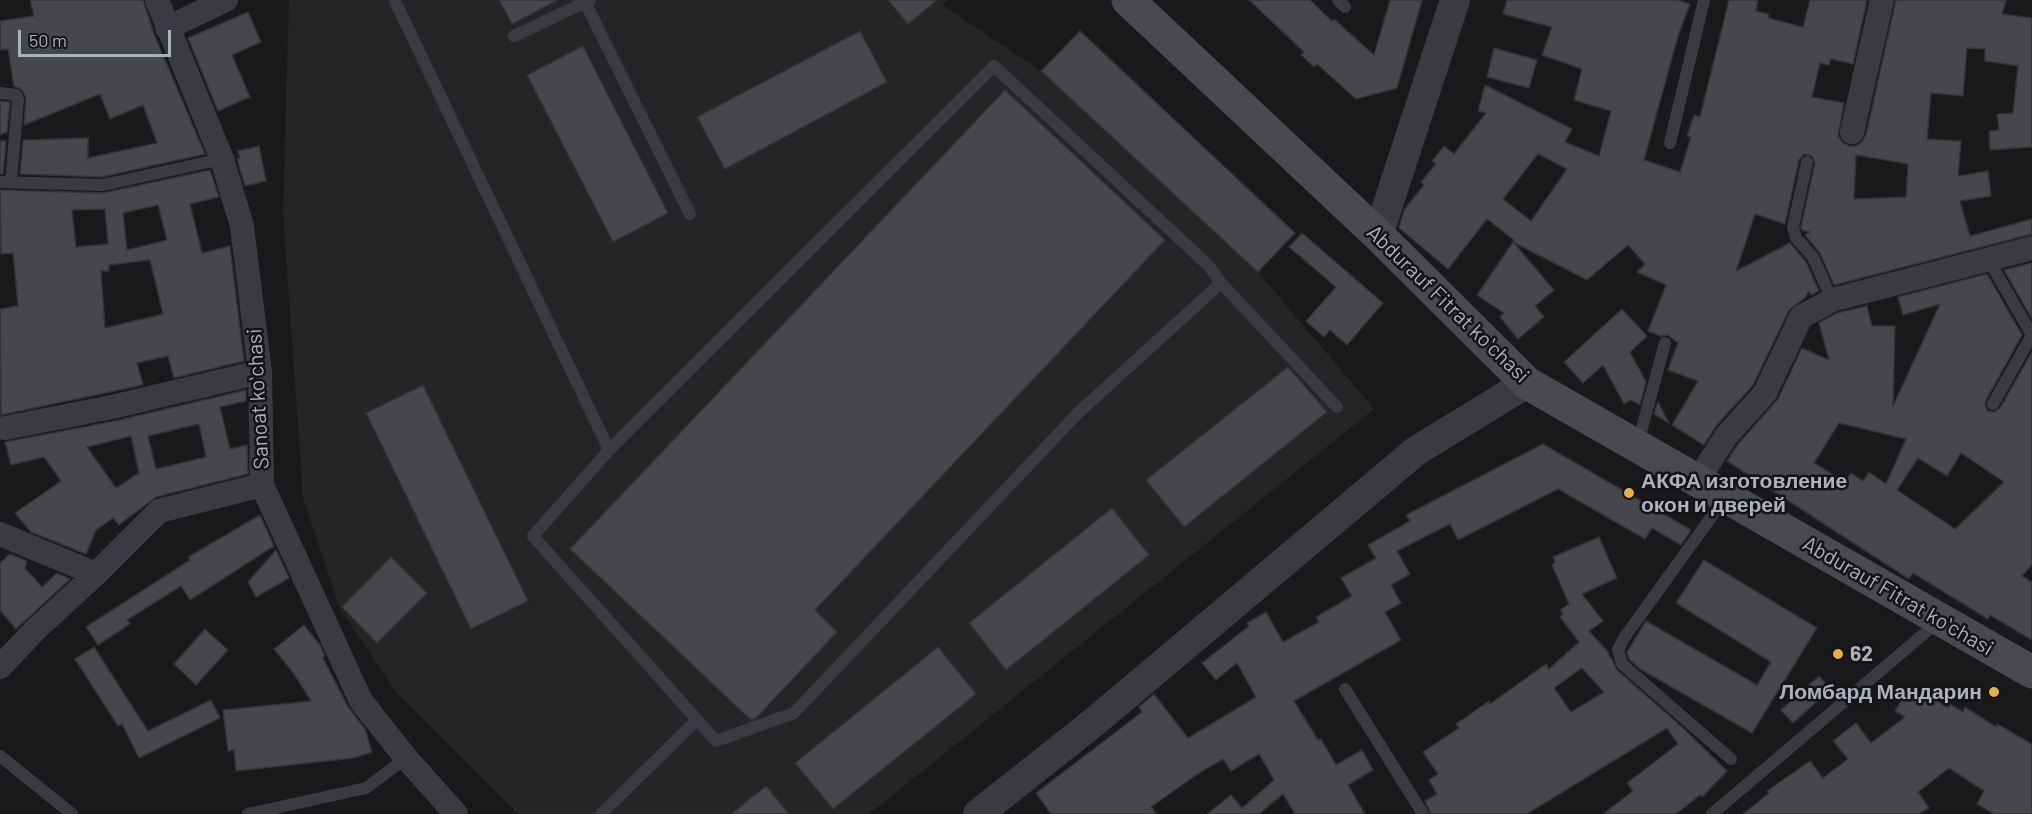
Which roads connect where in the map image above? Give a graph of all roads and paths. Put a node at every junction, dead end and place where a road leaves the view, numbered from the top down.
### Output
1 (157, 0) edge
2 (226, 0) edge
3 (395, 0) edge
4 (1128, 0) edge
5 (1455, 0) edge
6 (1704, 0) edge
7 (1882, 0) edge
8 (587, 1) edge
9 (166, 28) junction
10 (514, 36) dead end
11 (0, 93) edge
12 (1852, 132) dead end
13 (1670, 143) dead end
14 (222, 159) junction
15 (1807, 162) dead end
16 (6, 182) edge
17 (690, 214) dead end
18 (1378, 235) junction
19 (2032, 248) edge
20 (1988, 259) junction
21 (1221, 283) junction
22 (1832, 300) junction
23 (1665, 343) dead end
24 (260, 372) junction
25 (1527, 382) junction
26 (1993, 404) dead end
27 (1337, 407) dead end
28 (5, 428) dead end
29 (1637, 444) junction
30 (609, 450) junction
31 (1697, 481) junction
32 (262, 485) junction
33 (1726, 497) junction
34 (0, 534) edge
35 (96, 574) junction
36 (1940, 621) junction
37 (0, 667) edge
38 (2032, 672) edge
39 (1346, 689) dead end
40 (697, 720) junction
41 (0, 756) edge
42 (406, 758) junction
43 (1731, 759) dead end
44 (72, 814) edge
45 (248, 814) edge
46 (456, 814) edge
47 (601, 814) edge
48 (978, 814) edge
49 (1423, 814) edge
50 (1712, 814) edge

1 - 9 street, Sanoat koʻchasi
2 - 9 street
3 - 30 lane
4 - 18 main road, Abdurauf Fitrat koʻchasi
5 - 18 street
6 - 13 lane
7 - 12 street
8 - 10 lane
8 - 17 lane
9 - 14 street, Sanoat koʻchasi
11 - 16 lane
14 - 16 lane
14 - 24 street, Sanoat koʻchasi
15 - 22 lane
18 - 25 main road, Abdurauf Fitrat koʻchasi
19 - 20 street
20 - 22 street
20 - 26 lane
21 - 27 lane
21 - 30 lane
21 - 40 lane
22 - 31 street
23 - 29 lane
24 - 28 street
24 - 32 street, Sanoat koʻchasi
25 - 29 main road, Abdurauf Fitrat koʻchasi
25 - 48 street
29 - 31 main road, Abdurauf Fitrat koʻchasi
30 - 40 lane
31 - 33 main road, Abdurauf Fitrat koʻchasi
32 - 35 street, Sanoat koʻchasi
32 - 42 street
33 - 36 main road, Abdurauf Fitrat koʻchasi
33 - 43 lane
34 - 35 street
35 - 37 street, Sanoat koʻchasi
36 - 38 main road, Abdurauf Fitrat koʻchasi
36 - 50 lane
39 - 49 lane
40 - 47 lane
41 - 44 lane
42 - 45 lane
42 - 46 street

